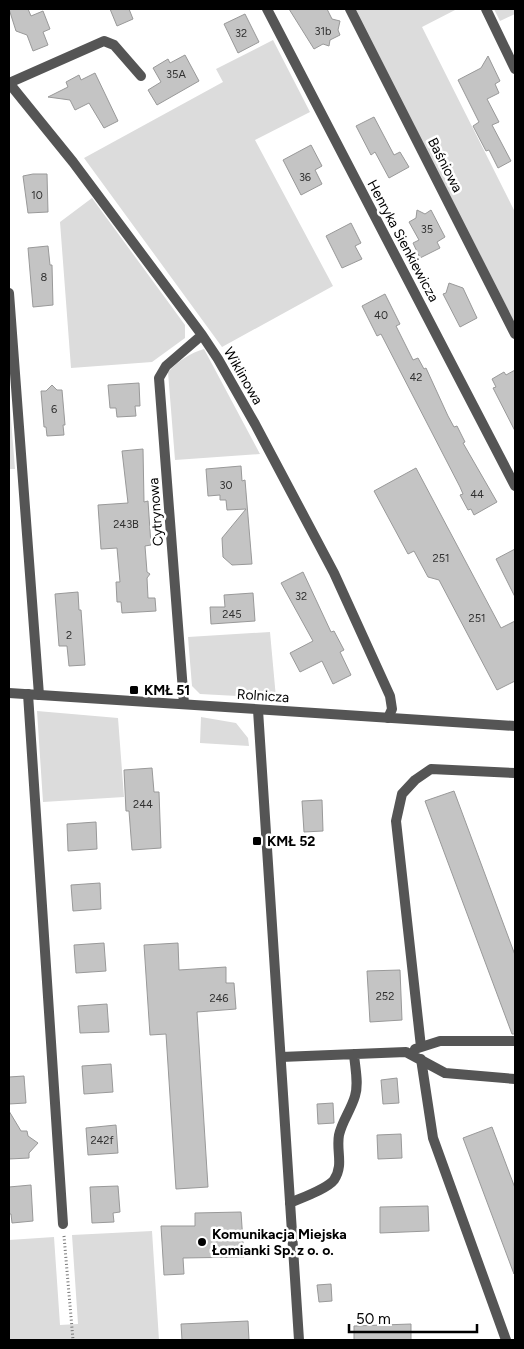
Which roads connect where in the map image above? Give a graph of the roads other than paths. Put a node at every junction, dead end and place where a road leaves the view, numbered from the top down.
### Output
1 (267, 9) edge
2 (350, 9) edge
3 (486, 9) edge
4 (515, 69) edge
5 (140, 76) dead end
6 (9, 83) edge
7 (12, 95) edge
8 (9, 293) edge
9 (515, 334) edge
10 (202, 335) junction
11 (515, 486) edge
12 (9, 693) edge
13 (28, 694) junction
14 (39, 695) junction
15 (184, 704) junction
16 (258, 710) junction
17 (388, 718) junction
18 (515, 726) edge
19 (515, 773) edge
20 (515, 1042) edge
21 (421, 1047) junction
22 (406, 1052) junction
23 (354, 1054) junction
24 (281, 1057) junction
25 (421, 1059) junction
26 (514, 1082) edge
27 (290, 1204) junction
28 (63, 1224) road end
29 (299, 1340) edge
30 (506, 1340) edge

1 - 11 street, Henryka Sienkiewicza
2 - 9 street, Baśniowa
3 - 4 street
5 - 6 street
6 - 7 street, Wiklinowa
7 - 10 street, Wiklinowa
8 - 14 street
10 - 15 street, Cytrynowa
10 - 17 street, Wiklinowa
12 - 13 street, Rolnicza
13 - 14 street, Rolnicza
13 - 28 street
14 - 15 street, Rolnicza
15 - 16 street, Rolnicza
16 - 17 street, Rolnicza
16 - 24 street
17 - 18 street, Rolnicza
19 - 21 street
20 - 21 street
21 - 22 street
22 - 23 street
22 - 25 street
23 - 24 street
23 - 27 street
24 - 27 street
25 - 26 street
25 - 30 street
27 - 29 street

